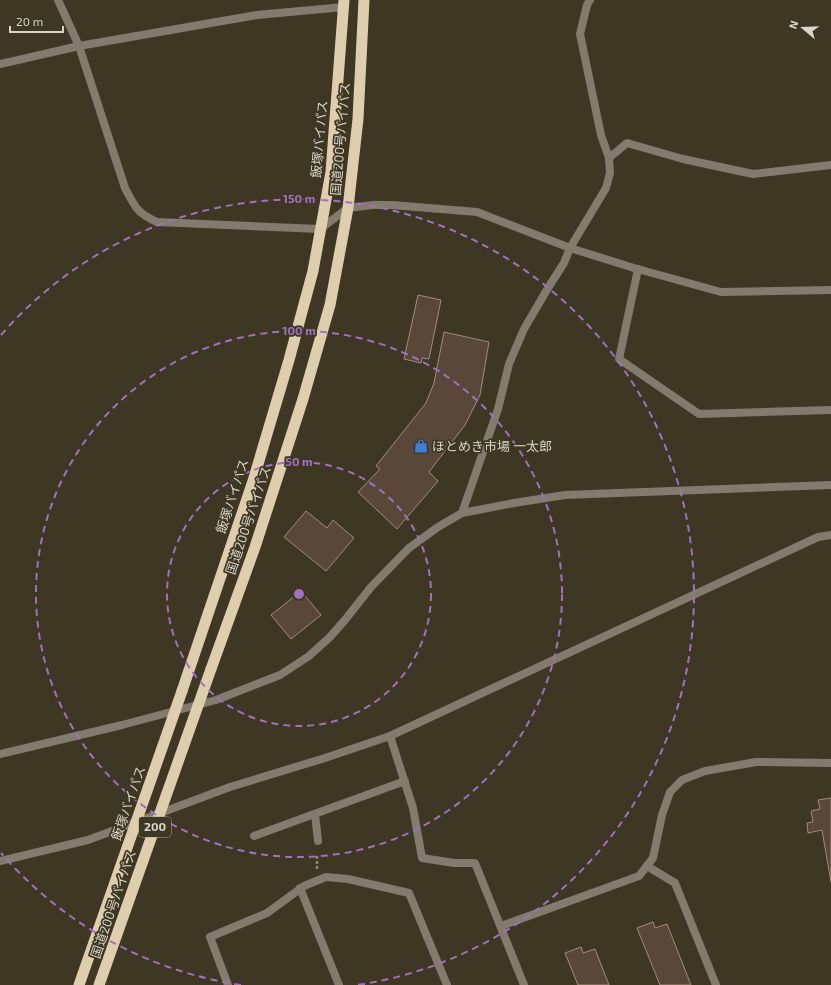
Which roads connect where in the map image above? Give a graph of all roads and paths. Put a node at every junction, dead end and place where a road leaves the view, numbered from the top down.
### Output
1 (58, 0) edge
2 (364, 0) edge
3 (590, 0) edge
4 (344, 4) edge
5 (79, 46) junction
6 (0, 64) edge
7 (609, 158) junction
8 (831, 166) edge
9 (348, 208) junction
10 (320, 229) junction
11 (570, 248) junction
12 (638, 269) junction
13 (831, 290) edge
14 (831, 410) edge
15 (831, 485) edge
16 (462, 513) junction
17 (831, 535) edge
18 (390, 736) junction
19 (0, 754) edge
20 (831, 763) edge
21 (405, 781) junction
22 (315, 814) junction
23 (254, 836) dead end
24 (318, 841) joint
25 (0, 861) edge
26 (647, 866) junction
27 (316, 881) junction
28 (300, 888) junction
29 (501, 926) junction
30 (79, 985) edge
31 (99, 985) edge
32 (228, 985) edge
33 (339, 985) edge
34 (447, 985) edge
35 (524, 985) edge
36 (716, 985) edge

1 - 5 street
2 - 9 highway, 国道200号バイパス / 200
3 - 7 street
4 - 5 street
4 - 10 highway, 飯塚バイパス / 200
5 - 6 street
5 - 10 street
7 - 8 street
7 - 11 street
9 - 10 street
9 - 11 street
9 - 31 highway, 国道200号バイパス / 200, bridge
10 - 30 highway, 飯塚バイパス / 200, bridge
11 - 12 street
11 - 16 street
12 - 13 street
12 - 14 street
15 - 16 street
16 - 19 street
17 - 18 street
18 - 21 street
18 - 25 street
20 - 26 street
21 - 22 street
21 - 29 street
22 - 23 street
22 - 24 street
24 - 27 path
26 - 29 street
26 - 36 street
27 - 28 street
27 - 34 street
28 - 32 street
28 - 33 street
29 - 35 street

